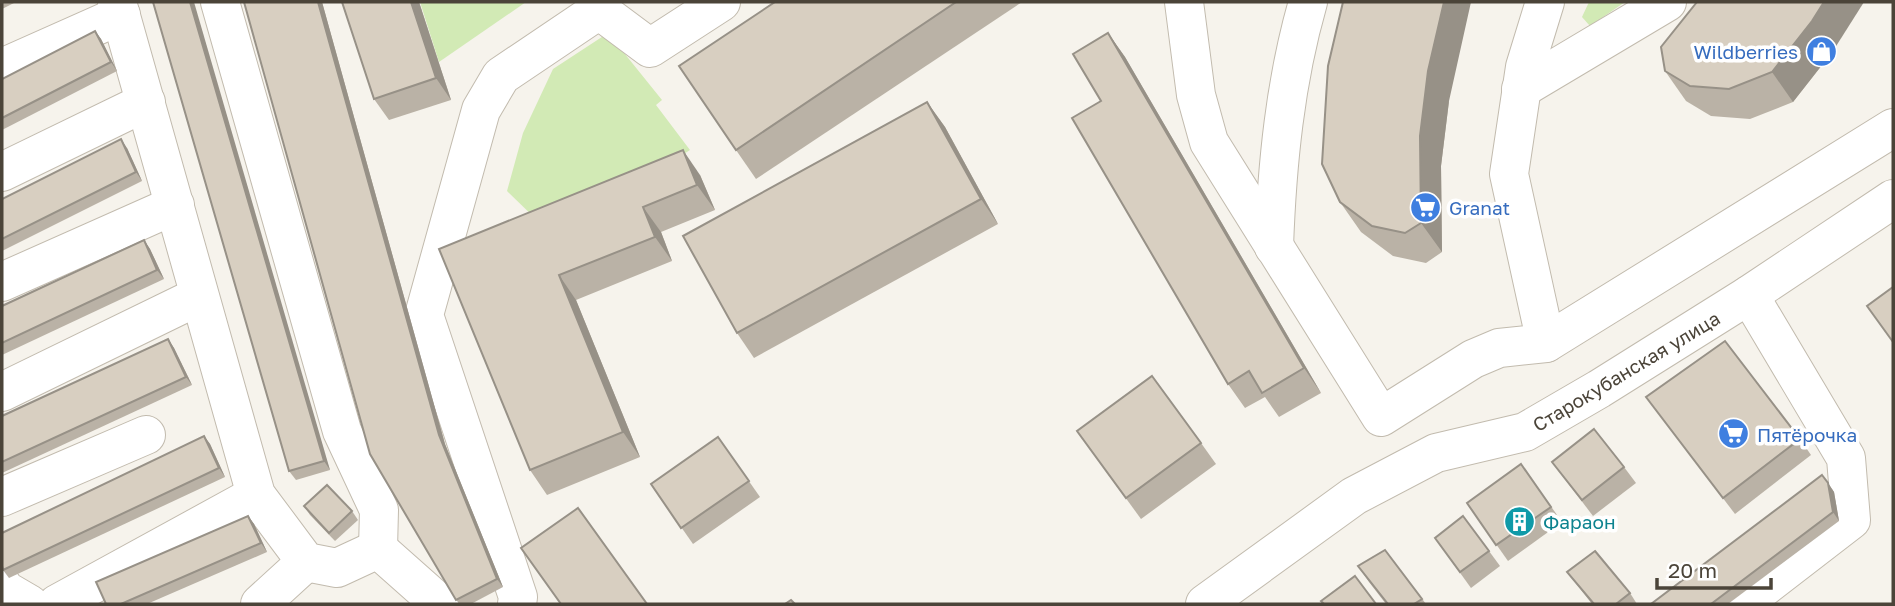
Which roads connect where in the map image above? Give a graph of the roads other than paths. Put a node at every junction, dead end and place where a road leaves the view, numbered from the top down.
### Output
1 (220, 2) edge
2 (722, 2) edge
3 (1184, 2) edge
4 (1308, 2) edge
5 (1545, 2) edge
6 (1667, 2) edge
7 (119, 8) edge
8 (2, 68) edge
9 (1521, 89) junction
10 (146, 102) junction
11 (1893, 128) edge
12 (2, 172) edge
13 (1893, 199) edge
14 (174, 205) junction
15 (1274, 247) junction
16 (2, 282) edge
17 (1749, 295) junction
18 (200, 296) junction
19 (1546, 343) junction
20 (2, 392) edge
21 (1381, 416) junction
22 (146, 435) dead end
23 (1412, 466) junction
24 (256, 495) junction
25 (2, 497) edge
26 (378, 549) junction
27 (306, 562) junction
28 (2, 585) edge
29 (29, 604) edge
30 (57, 604) edge
31 (260, 604) edge
32 (440, 604) edge
33 (517, 604) edge
34 (1205, 604) edge
35 (1742, 604) edge

1 - 26 street
2 - 33 street
3 - 15 street
4 - 15 street
5 - 9 street
6 - 9 street
7 - 8 street
7 - 10 street
9 - 19 street
10 - 12 street
10 - 14 street
11 - 19 street
13 - 17 street, Старокубанская улица
14 - 16 street
14 - 18 street
15 - 21 street
17 - 23 street, Старокубанская улица
17 - 35 street
18 - 20 street
18 - 24 street
19 - 21 street
21 - 23 street
22 - 25 street
23 - 34 street, Старокубанская улица
24 - 27 street
24 - 30 street
26 - 27 street
26 - 32 street
27 - 31 street
28 - 29 street

